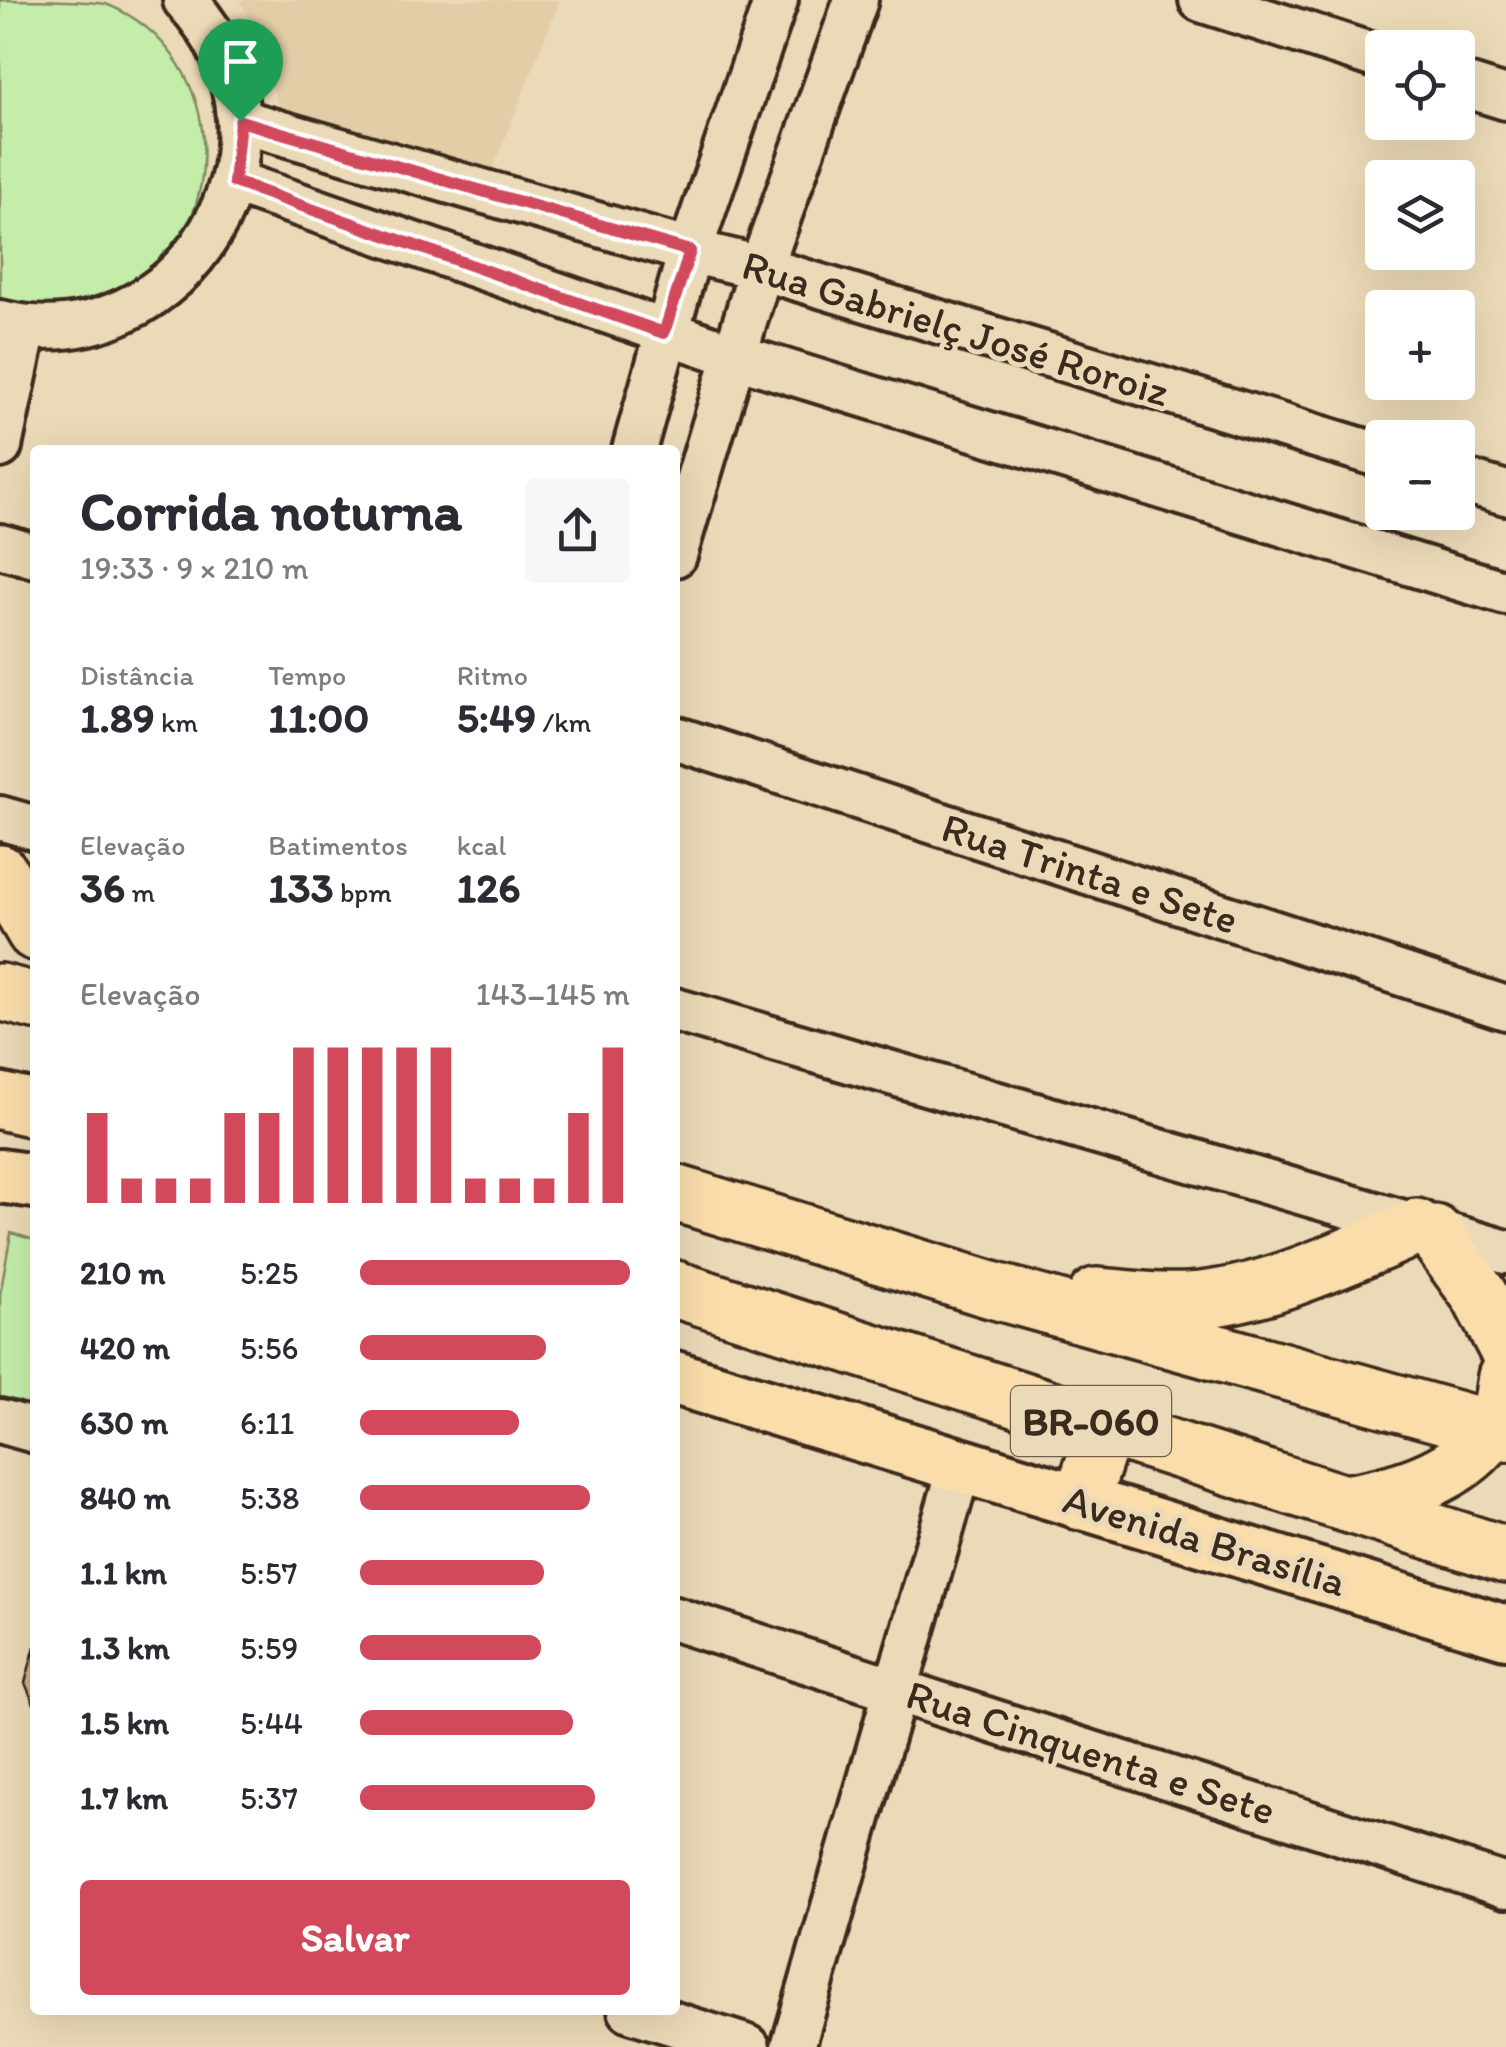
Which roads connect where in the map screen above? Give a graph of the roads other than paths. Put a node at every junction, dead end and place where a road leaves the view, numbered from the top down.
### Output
1 (186, 0) edge
2 (776, 0) edge
3 (856, 0) edge
4 (1201, 0) edge
5 (1365, 53) edge
6 (1475, 88) edge
7 (1506, 98) edge
8 (240, 121) junction
9 (234, 182) junction
10 (690, 251) junction
11 (762, 268) junction
12 (12, 325) edge
13 (664, 333) junction
14 (733, 356) junction
15 (635, 445) edge
16 (0, 446) edge
17 (1365, 451) edge
18 (1475, 483) edge
19 (1506, 493) edge
20 (680, 538) edge
21 (0, 546) edge
22 (30, 555) edge
23 (1506, 593) edge
24 (680, 740) edge
25 (0, 818) edge
26 (30, 827) edge
27 (0, 873) edge
28 (30, 924) edge
29 (0, 992) edge
30 (30, 1000) edge
31 (1506, 1008) edge
32 (680, 1011) edge
33 (0, 1101) edge
34 (30, 1109) edge
35 (0, 1176) edge
36 (30, 1180) edge
37 (680, 1195) edge
38 (1425, 1230) junction
39 (1504, 1246) edge
40 (680, 1290) edge
41 (995, 1291) junction
42 (1506, 1347) edge
43 (1506, 1376) edge
44 (680, 1380) edge
45 (0, 1422) edge
46 (1106, 1426) junction
47 (30, 1430) edge
48 (1499, 1431) edge
49 (960, 1466) junction
50 (1081, 1502) junction
51 (1345, 1503) junction
52 (1506, 1554) edge
53 (680, 1621) edge
54 (1506, 1632) edge
55 (896, 1688) junction
56 (1506, 1886) edge
57 (646, 2015) edge
58 (748, 2047) edge
59 (793, 2047) edge

1 - 8 street
2 - 10 street
3 - 11 street
4 - 5 street
6 - 7 street
8 - 9 street
8 - 10 street, Rua Gabrielç José Roroiz
9 - 12 street
9 - 13 street
10 - 11 street, Rua Gabrielç José Roroiz
10 - 13 street
11 - 14 street
11 - 17 street, Rua Gabrielç José Roroiz
12 - 16 street
13 - 14 street
13 - 15 street
14 - 20 street
14 - 23 street
18 - 19 street
21 - 22 street
24 - 31 street, Rua Trinta e Sete
25 - 26 street
27 - 28 highway
29 - 30 highway
32 - 38 street
33 - 34 highway
35 - 36 main road
37 - 41 highway, BR-060
38 - 39 street
38 - 41 highway
38 - 42 highway
40 - 46 highway, BR-060
41 - 48 highway, BR-060
43 - 48 highway
44 - 49 main road, Avenida Brasília
45 - 47 street
46 - 50 highway
46 - 51 highway, BR-060
48 - 51 highway
49 - 50 main road, Avenida Brasília
49 - 55 street
50 - 54 main road, Avenida Brasília
51 - 52 highway, BR-060
53 - 55 street, Rua Cinquenta e Sete
55 - 56 street, Rua Cinquenta e Sete
55 - 59 street
57 - 58 street

